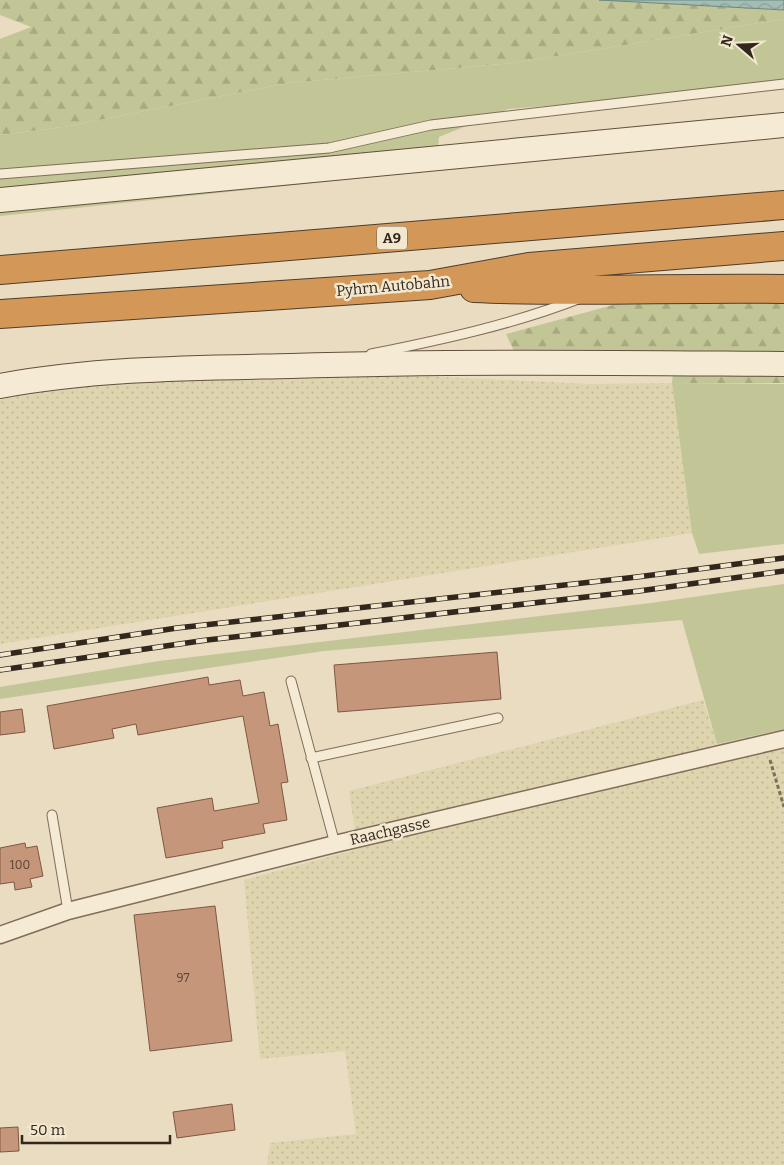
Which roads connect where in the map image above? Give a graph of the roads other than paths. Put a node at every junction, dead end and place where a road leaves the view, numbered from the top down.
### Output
1 (784, 84) edge
2 (784, 125) edge
3 (0, 174) edge
4 (0, 200) edge
5 (784, 205) edge
6 (784, 246) edge
7 (0, 270) edge
8 (430, 286) junction
9 (603, 289) junction
10 (784, 289) edge
11 (0, 314) edge
12 (784, 364) edge
13 (322, 365) junction
14 (0, 386) edge
15 (290, 681) dead end
16 (498, 718) dead end
17 (784, 739) edge
18 (311, 758) junction
19 (52, 815) dead end
20 (335, 844) junction
21 (68, 911) junction
22 (0, 935) edge

1 - 3 lane
2 - 4 main road
5 - 7 highway, A9
6 - 8 highway, Pyhrn Autobahn
8 - 9 highway
8 - 11 highway, Pyhrn Autobahn
9 - 10 highway
9 - 13 lane
12 - 13 main road
13 - 14 main road
15 - 18 lane
16 - 18 lane
17 - 20 street, Raachgasse
18 - 20 lane
19 - 21 lane
20 - 21 street, Raachgasse
21 - 22 street, Raachgasse

